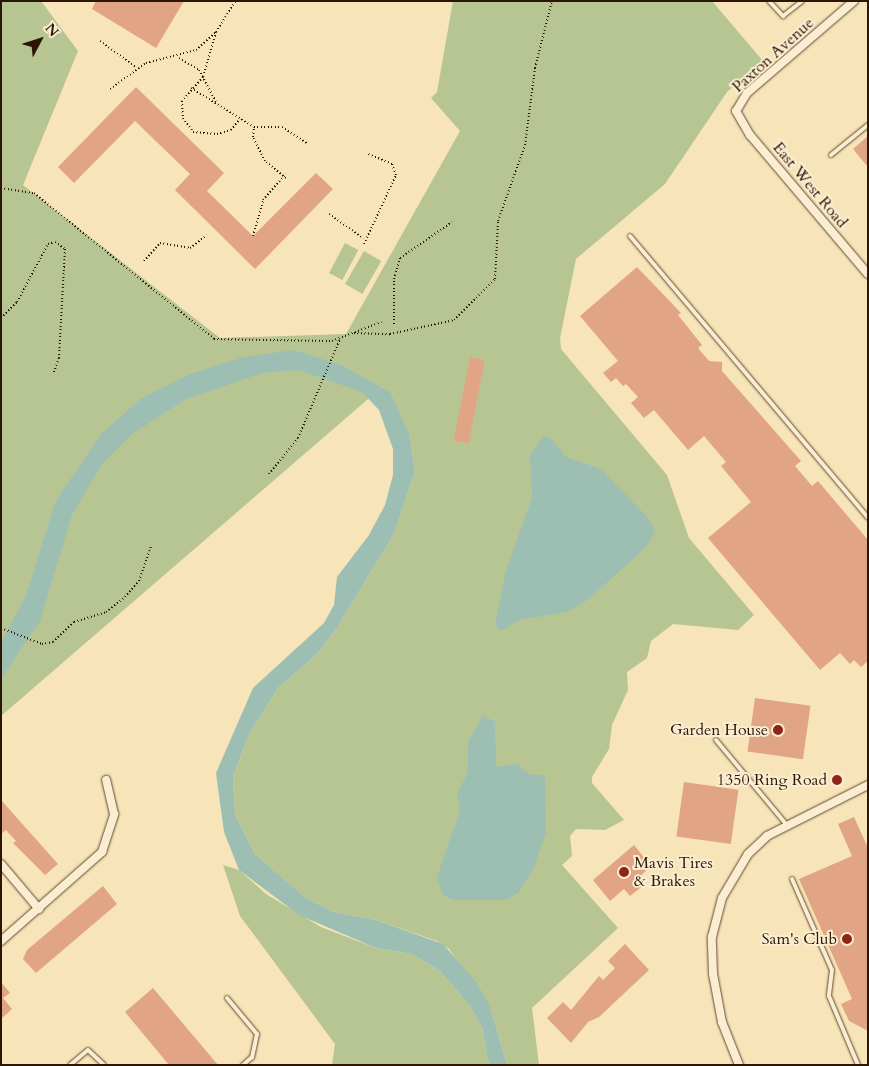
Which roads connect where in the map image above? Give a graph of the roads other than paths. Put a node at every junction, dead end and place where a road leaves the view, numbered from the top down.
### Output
1 (769, 1) edge
2 (802, 1) edge
3 (854, 1) edge
4 (736, 111) joint
5 (868, 125) edge
6 (831, 155) dead end
7 (630, 236) dead end
8 (868, 274) edge
9 (868, 518) edge
10 (716, 740) dead end
11 (106, 780) dead end
12 (868, 785) edge
13 (786, 824) junction
14 (1, 864) edge
15 (792, 880) dead end
16 (39, 909) junction
17 (1, 941) edge
18 (227, 998) dead end
19 (70, 1065) edge
20 (104, 1065) edge
21 (243, 1065) edge
22 (739, 1065) edge
23 (858, 1065) edge

1 - 2 lane
3 - 4 street, Paxton Avenue
4 - 8 street, East West Road
5 - 6 lane
7 - 9 lane
10 - 13 lane
11 - 16 street
12 - 13 street
13 - 22 street
14 - 16 street
15 - 23 lane
16 - 17 street
18 - 21 lane
19 - 20 lane

